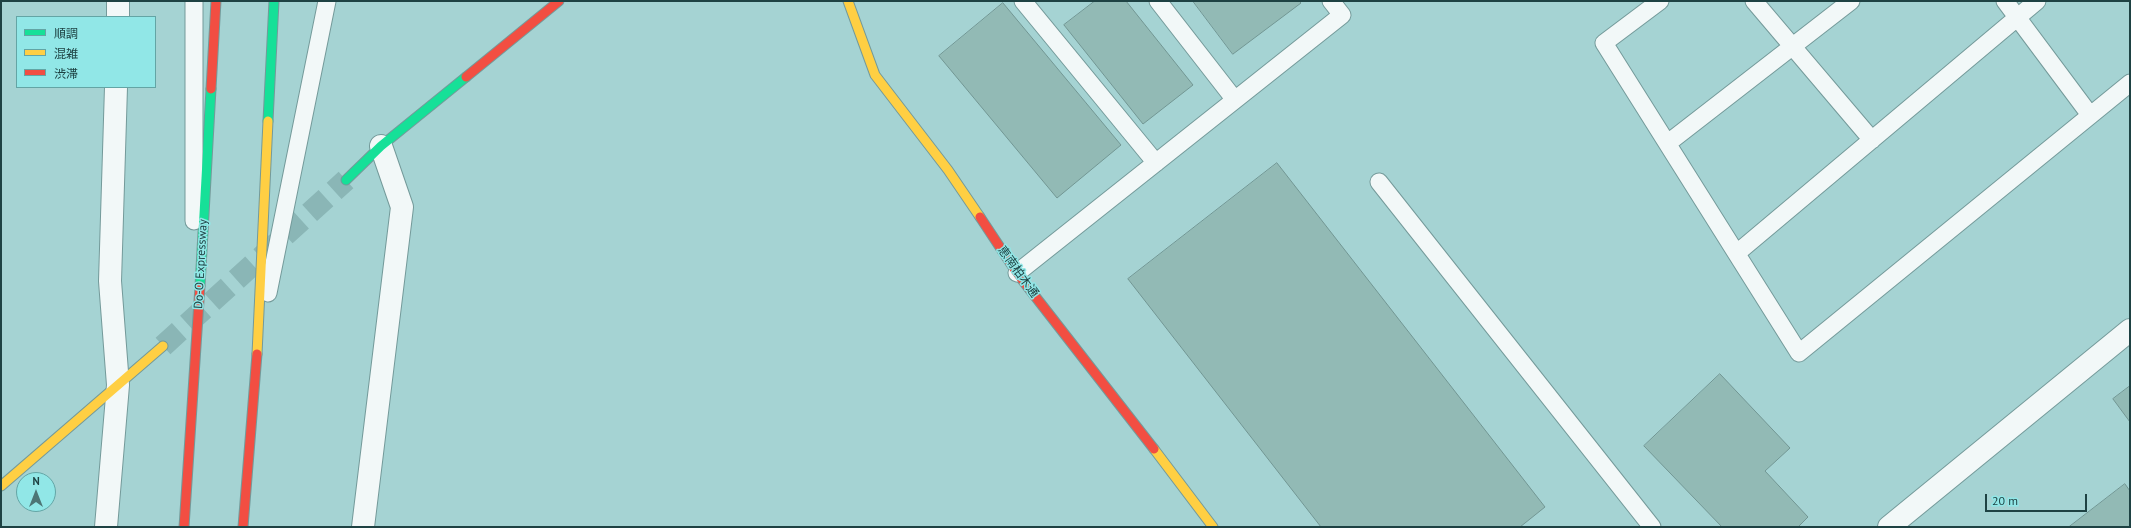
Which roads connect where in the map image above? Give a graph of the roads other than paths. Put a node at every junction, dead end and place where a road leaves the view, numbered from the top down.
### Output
1 (118, 1) edge
2 (194, 1) edge
3 (216, 1) edge
4 (274, 1) edge
5 (327, 1) edge
6 (560, 1) edge
7 (848, 1) edge
8 (1023, 1) edge
9 (1158, 1) edge
10 (1331, 1) edge
11 (1660, 1) edge
12 (1754, 1) edge
13 (1851, 1) edge
14 (2005, 1) edge
15 (2038, 1) edge
16 (118, 16) edge
17 (2017, 18) junction
18 (1792, 46) junction
19 (2130, 82) edge
20 (116, 88) edge
21 (1236, 100) junction
22 (2090, 115) junction
23 (1872, 140) junction
24 (1668, 143) junction
25 (381, 146) junction
26 (1156, 164) junction
27 (346, 180) tunnel mouth
28 (1379, 182) dead end
29 (1737, 253) junction
30 (1017, 273) junction
31 (2130, 330) edge
32 (258, 338) junction
33 (164, 346) tunnel mouth
34 (118, 384) junction
35 (194, 395) junction
36 (1, 486) edge
37 (106, 527) edge
38 (184, 527) edge
39 (243, 527) edge
40 (363, 527) edge
41 (1214, 527) edge
42 (1652, 527) edge
43 (1889, 527) edge

1 - 16 street
2 - 35 lane
3 - 35 main road, Do-O Expressway
4 - 32 main road
5 - 32 lane
6 - 25 main road
7 - 30 main road, 恵南柏木通
8 - 26 lane
9 - 21 lane
10 - 21 lane
11 - 24 lane
12 - 18 lane
13 - 18 lane
14 - 17 lane
15 - 17 lane
17 - 22 lane
17 - 23 lane
18 - 23 lane
18 - 24 lane
19 - 22 lane
20 - 34 street
21 - 26 lane
22 - 29 lane
23 - 29 lane
24 - 29 lane
25 - 27 main road
25 - 40 street
26 - 30 lane
28 - 42 lane
30 - 41 main road, 恵南柏木通
31 - 43 street
32 - 39 main road
33 - 34 main road
34 - 36 main road
34 - 37 street
35 - 38 main road, Do-O Expressway

